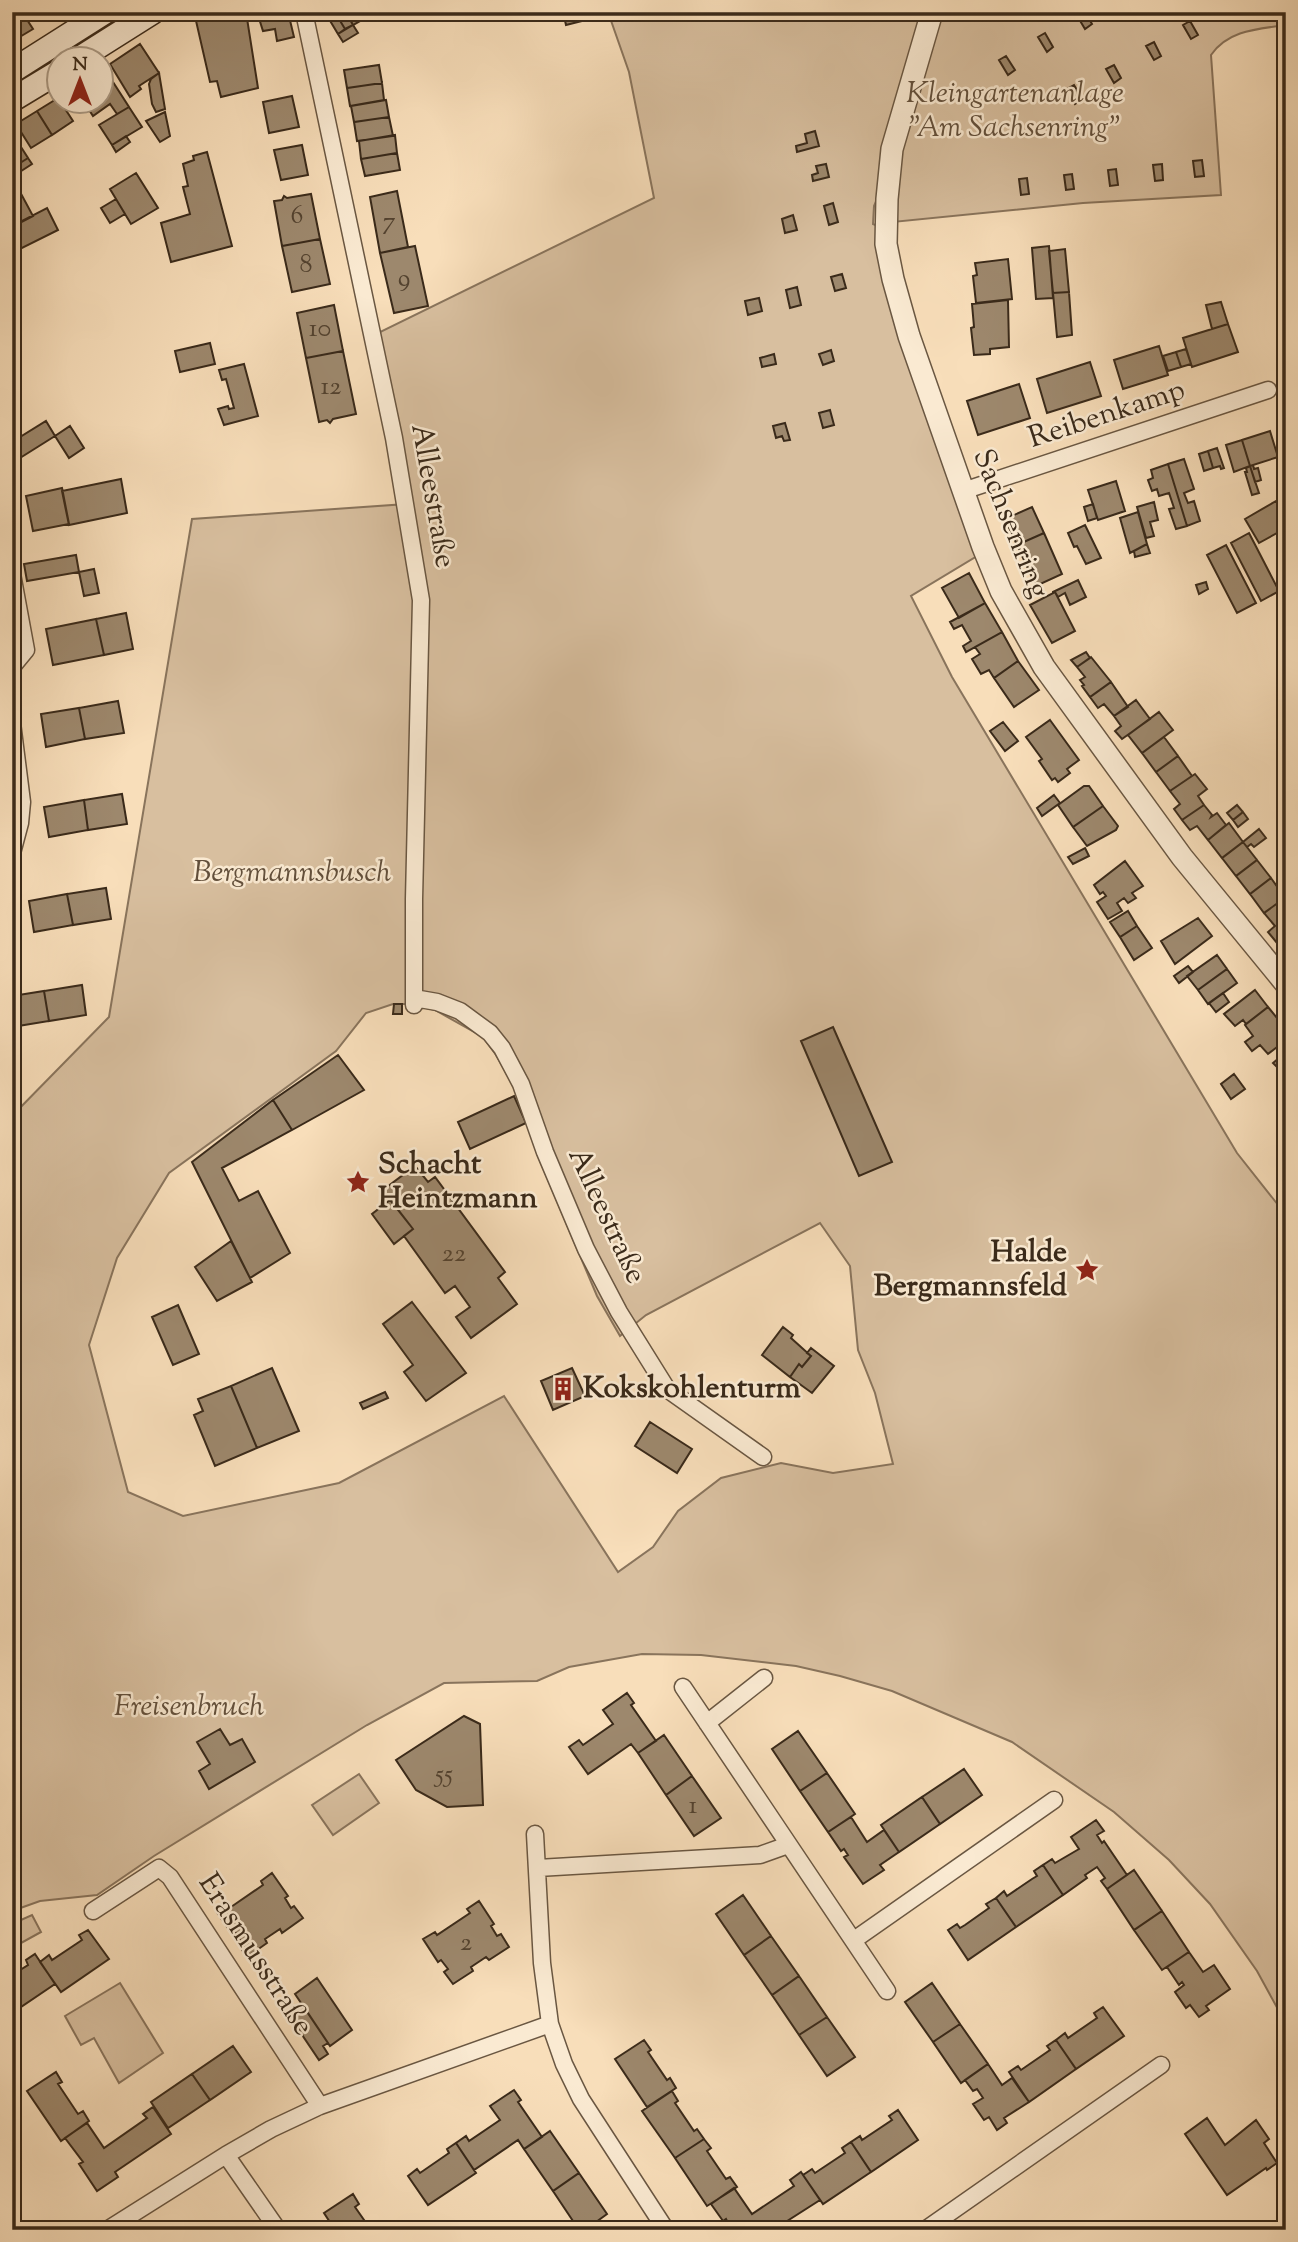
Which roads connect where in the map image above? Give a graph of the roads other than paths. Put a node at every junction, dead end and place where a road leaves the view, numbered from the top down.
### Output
1 (153, 12) edge
2 (304, 12) edge
3 (932, 12) edge
4 (92, 16) edge
5 (99, 46) edge
6 (12, 71) edge
7 (46, 79) edge
8 (12, 100) edge
9 (1268, 390) dead end
10 (963, 491) junction
11 (12, 574) edge
12 (12, 667) edge
13 (12, 723) edge
14 (12, 853) edge
15 (1286, 984) edge
16 (763, 1457) dead end
17 (764, 1678) dead end
18 (683, 1687) dead end
19 (707, 1723) junction
20 (1054, 1800) dead end
21 (535, 1834) dead end
22 (788, 1845) junction
23 (538, 1868) junction
24 (93, 1911) dead end
25 (854, 1940) junction
26 (887, 1991) dead end
27 (550, 2024) junction
28 (1161, 2065) dead end
29 (320, 2106) junction
30 (226, 2155) junction
31 (107, 2230) edge
32 (278, 2230) edge
33 (666, 2230) edge
34 (925, 2230) edge

1 - 5 main road
2 - 16 street, Alleestraße
3 - 10 street, Sachsenring
4 - 6 main road
7 - 8 main road
9 - 10 street, Reibenkamp
10 - 15 street, Sachsenring
11 - 12 street
13 - 14 street
17 - 19 street
18 - 19 street
19 - 22 street
20 - 25 street
21 - 23 street
22 - 23 street
22 - 25 street
23 - 27 street
24 - 29 street, Erasmusstraße
25 - 26 street
27 - 29 street
27 - 33 street
28 - 34 street
29 - 30 street
30 - 31 street
30 - 32 street

